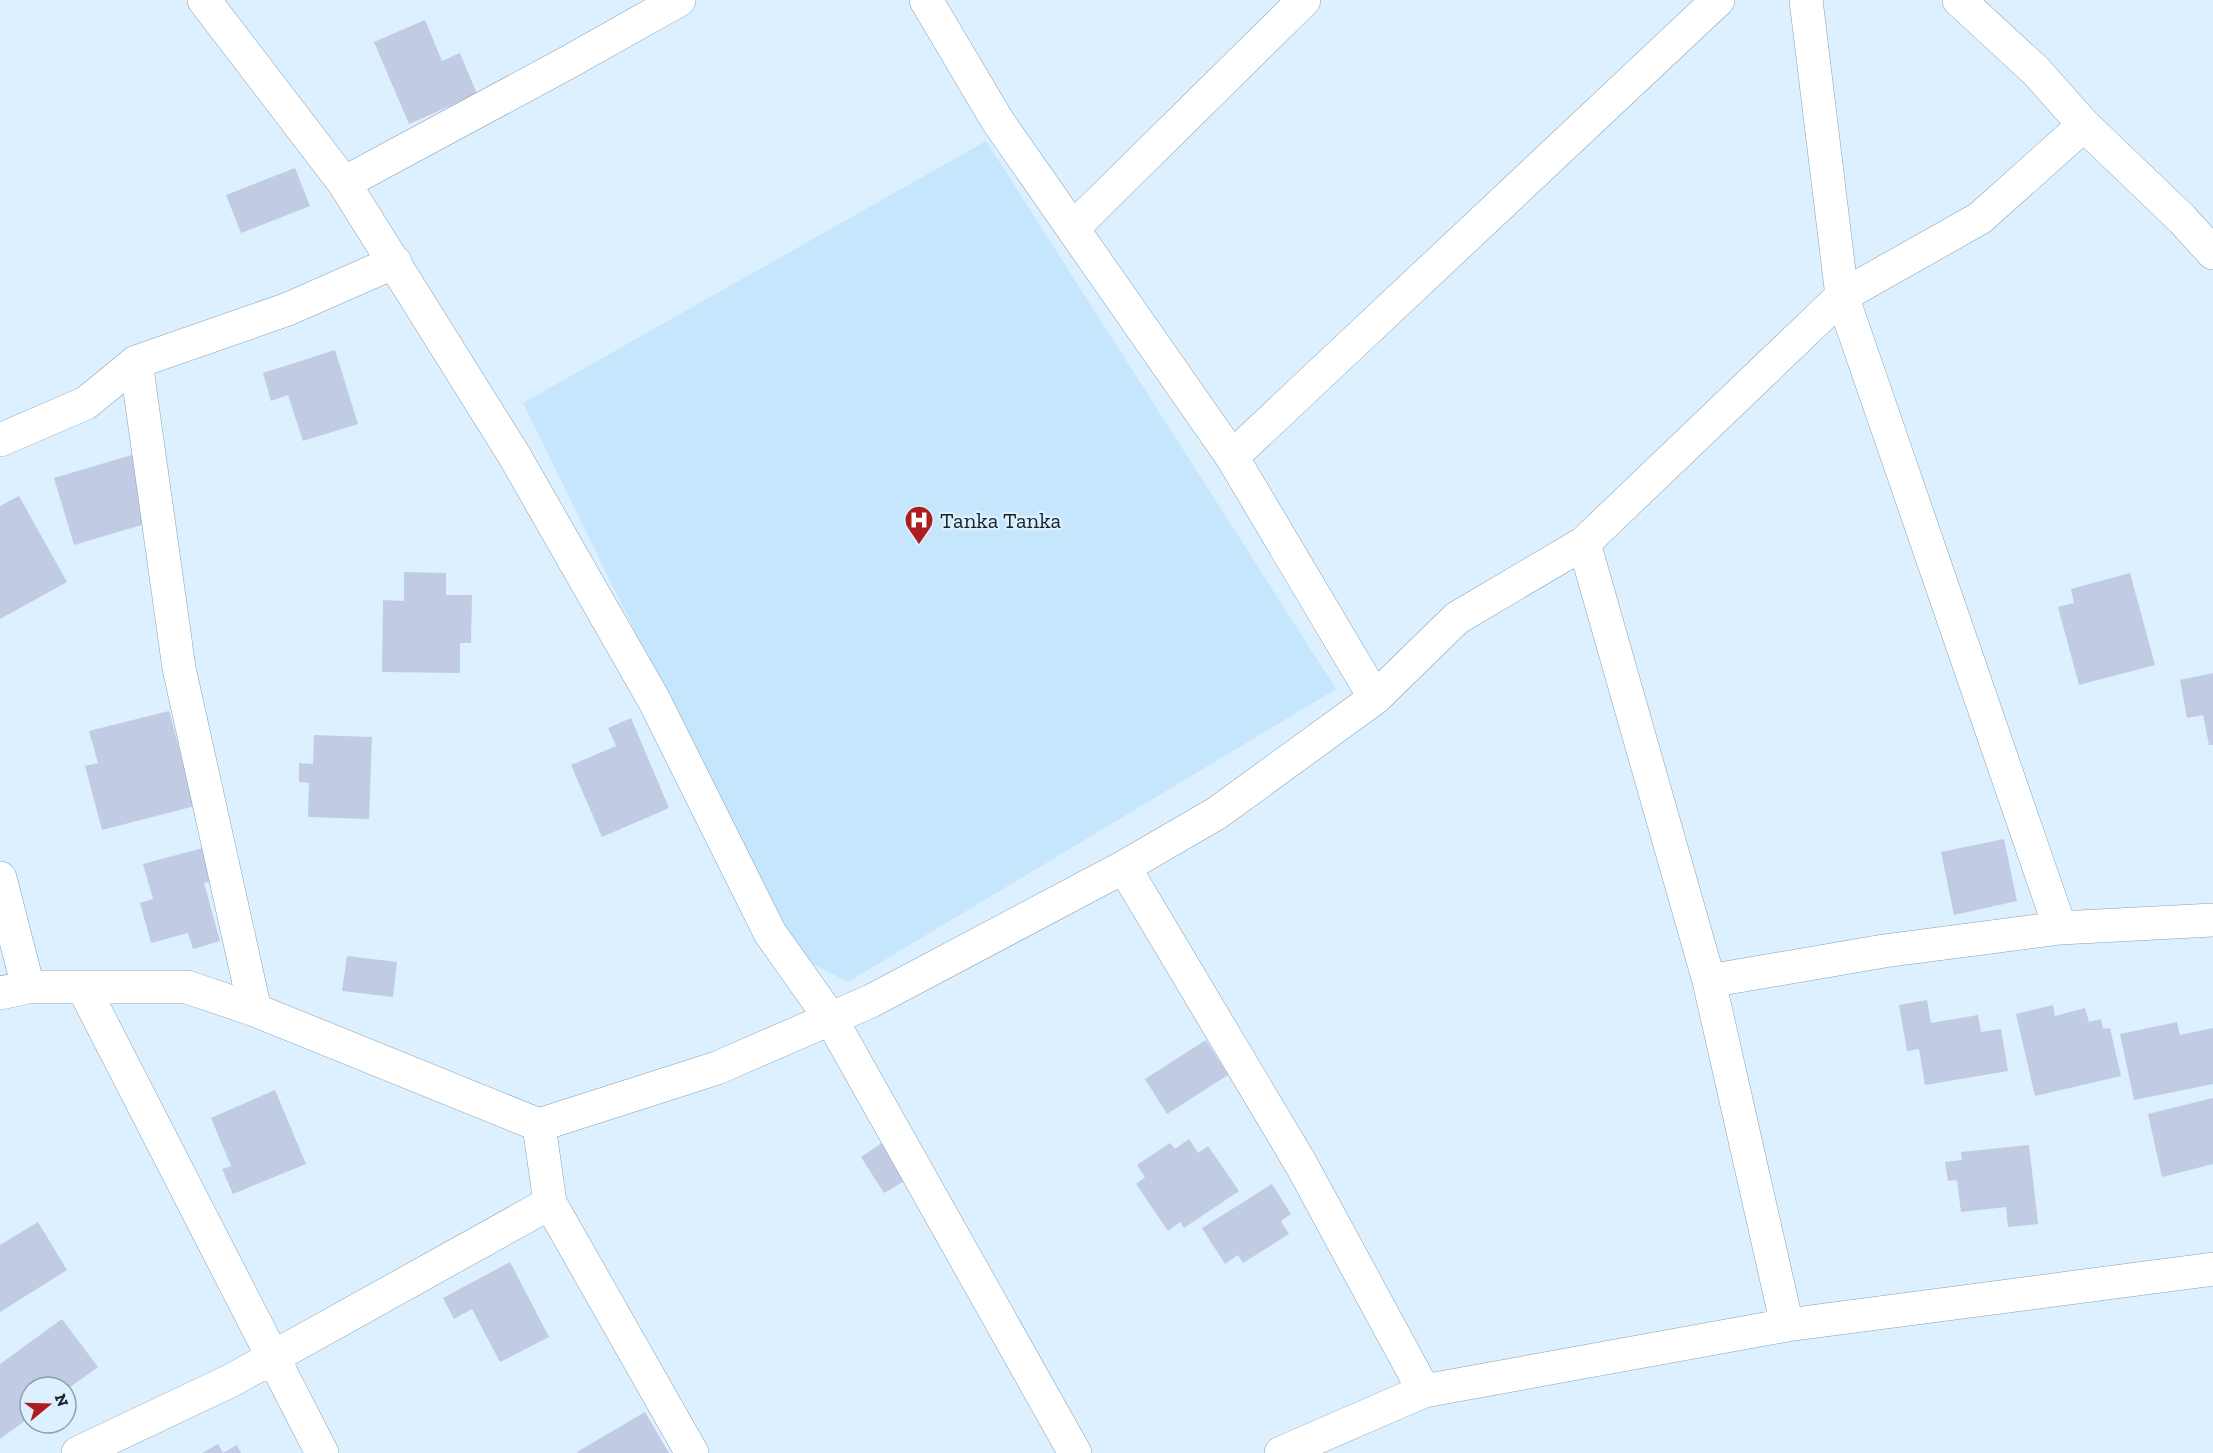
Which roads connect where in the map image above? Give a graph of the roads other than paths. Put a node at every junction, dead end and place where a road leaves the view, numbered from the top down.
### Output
1 (204, 0) edge
2 (679, 0) edge
3 (926, 0) edge
4 (1304, 0) edge
5 (1718, 0) edge
6 (1806, 0) edge
7 (1959, 0) edge
8 (2084, 125) junction
9 (344, 183) junction
10 (1073, 228) junction
11 (2213, 254) edge
12 (395, 262) junction
13 (1842, 296) junction
14 (136, 362) junction
15 (0, 440) edge
16 (1232, 457) junction
17 (1584, 543) junction
18 (1375, 698) junction
19 (1124, 867) junction
20 (0, 879) edge
21 (2213, 920) edge
22 (2060, 928) junction
23 (1709, 981) junction
24 (84, 989) junction
25 (14, 990) edge
26 (255, 1010) junction
27 (831, 1019) junction
28 (539, 1125) junction
29 (550, 1203) junction
30 (2213, 1269) edge
31 (1787, 1325) junction
32 (274, 1355) junction
33 (1424, 1391) junction
34 (78, 1453) edge
35 (322, 1453) edge
36 (692, 1453) edge
37 (1075, 1453) edge
38 (1281, 1453) edge

1 - 9 street
2 - 9 street
3 - 10 street
4 - 10 street
5 - 16 street
6 - 13 street
7 - 8 street
8 - 11 street
8 - 13 street
9 - 12 street
10 - 16 street
12 - 14 street
12 - 27 street
13 - 17 street
13 - 22 street
14 - 15 street
14 - 26 street
16 - 18 street
17 - 18 street
17 - 23 street
18 - 19 street
19 - 27 street
19 - 33 street
20 - 25 street
21 - 22 street
22 - 23 street
23 - 31 street
24 - 25 street
24 - 26 street
24 - 32 street
26 - 28 street
27 - 28 street
27 - 37 street
28 - 29 street
29 - 32 street
29 - 36 street
30 - 31 street
31 - 33 street
32 - 34 street
32 - 35 street
33 - 38 street

